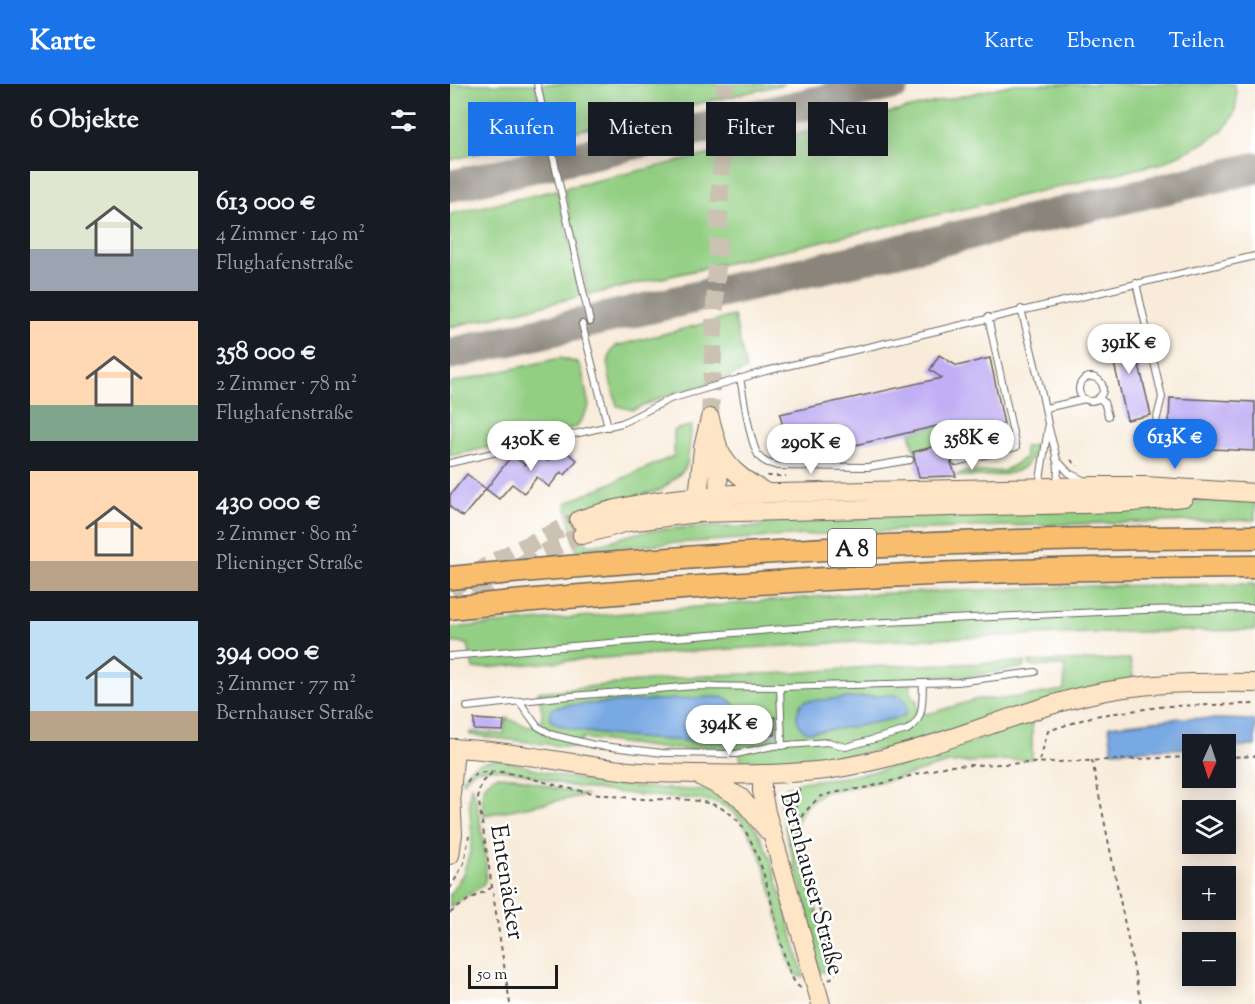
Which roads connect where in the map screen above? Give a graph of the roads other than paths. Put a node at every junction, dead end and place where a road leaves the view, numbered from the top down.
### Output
1 (537, 84) edge
2 (1255, 256) edge
3 (1136, 283) junction
4 (1021, 309) junction
5 (988, 317) junction
6 (590, 322) dead end
7 (582, 324) dead end
8 (740, 378) junction
9 (1098, 398) junction
10 (1085, 399) junction
11 (1046, 408) junction
12 (1108, 416) dead end
13 (1048, 424) junction
14 (608, 427) junction
15 (1152, 438) dead end
16 (719, 450) junction
17 (1056, 459) junction
18 (910, 460) dead end
19 (956, 462) dead end
20 (450, 463) edge
21 (1097, 486) junction
22 (1254, 493) edge
23 (769, 494) junction
24 (1045, 494) junction
25 (697, 504) junction
26 (718, 504) junction
27 (581, 528) tunnel mouth
28 (1255, 537) edge
29 (1255, 567) edge
30 (450, 578) edge
31 (450, 608) edge
32 (1255, 608) edge
33 (450, 656) edge
34 (1035, 672) dead end
35 (923, 682) junction
36 (1255, 683) edge
37 (780, 687) junction
38 (519, 701) junction
39 (467, 707) dead end
40 (782, 746) junction
41 (846, 747) junction
42 (452, 748) edge
43 (849, 766) junction
44 (695, 774) junction
45 (762, 774) junction
46 (451, 793) edge
47 (773, 838) junction
48 (450, 855) edge
49 (821, 1004) edge

1 - 6 lane
2 - 3 lane
3 - 4 lane
3 - 15 lane
4 - 5 lane
4 - 11 lane
5 - 8 lane
5 - 19 lane
7 - 14 lane
8 - 14 lane
8 - 18 lane
9 - 10 lane
9 - 10 lane
9 - 12 lane
10 - 11 lane
11 - 13 lane
13 - 17 lane
13 - 24 lane
14 - 20 lane
16 - 23 main road
16 - 25 main road
16 - 26 main road
17 - 21 lane
17 - 24 lane
21 - 22 main road
21 - 24 main road
22 - 24 main road
23 - 24 main road
23 - 26 main road
24 - 26 main road
25 - 26 main road
25 - 27 main road
28 - 30 highway, A 8
29 - 31 highway, A 8
32 - 33 lane
34 - 35 lane
35 - 37 lane
35 - 41 lane
36 - 43 main road
37 - 38 lane
37 - 40 lane
38 - 39 lane
38 - 40 lane
40 - 41 lane
41 - 43 lane
42 - 44 main road
42 - 46 main road
43 - 45 main road
44 - 45 main road
44 - 47 main road
45 - 47 main road, Bernhauser Straße
46 - 48 main road
47 - 49 main road, Bernhauser Straße

